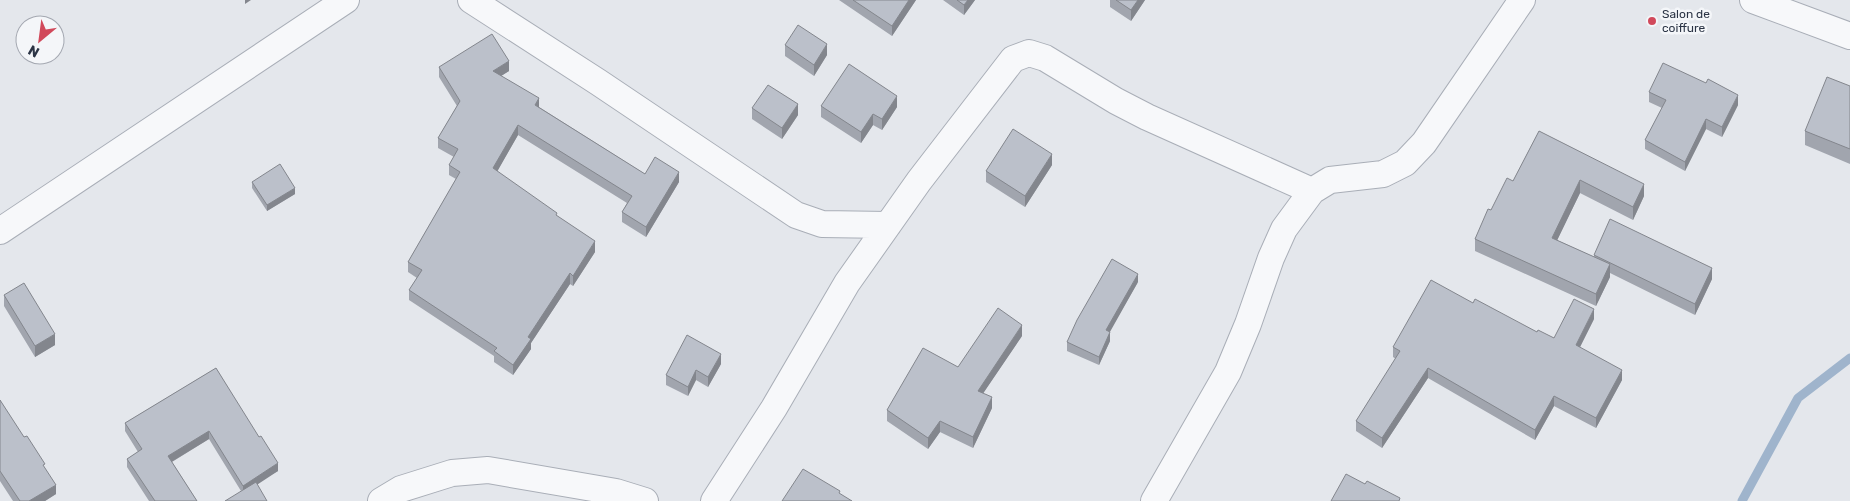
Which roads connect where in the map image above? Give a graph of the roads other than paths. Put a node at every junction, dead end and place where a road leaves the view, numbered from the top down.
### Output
1 (346, 0) edge
2 (471, 0) edge
3 (1522, 0) edge
4 (1753, 0) edge
5 (1850, 36) edge
6 (1312, 191) junction
7 (888, 225) junction
8 (0, 231) edge
9 (381, 501) edge
10 (645, 501) edge
11 (714, 501) edge
12 (1154, 501) edge

1 - 8 street
2 - 7 street
3 - 6 street
4 - 5 street
6 - 7 street
6 - 12 street
7 - 11 street
9 - 10 street

